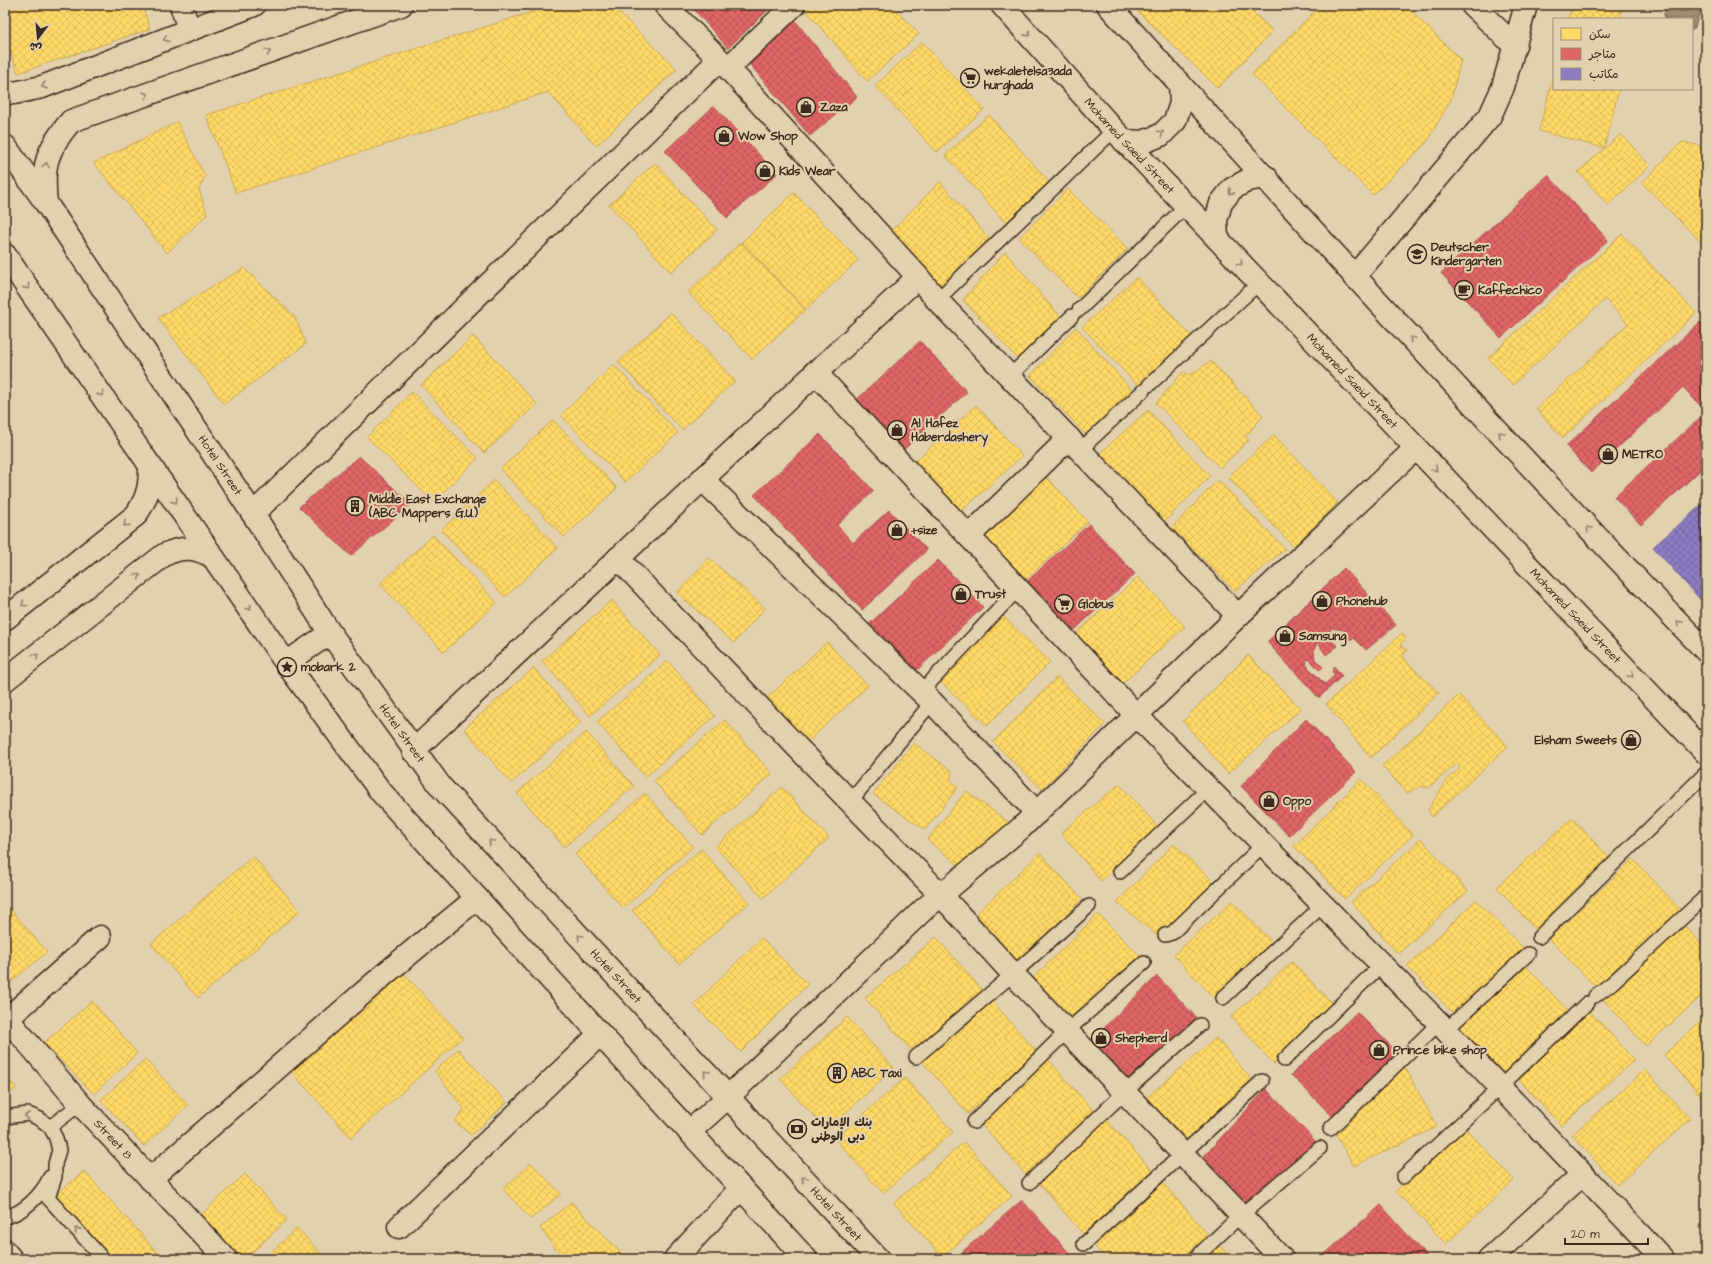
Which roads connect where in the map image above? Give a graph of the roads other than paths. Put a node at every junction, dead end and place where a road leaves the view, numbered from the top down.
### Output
1 (181, 5) edge
2 (254, 5) edge
3 (401, 5) edge
4 (664, 5) edge
5 (794, 5) edge
6 (1002, 5) edge
7 (1108, 5) edge
8 (1472, 5) edge
9 (1526, 5) edge
10 (189, 30) junction
11 (1515, 46) junction
12 (724, 64) junction
13 (1180, 84) junction
14 (5, 92) edge
15 (1119, 135) junction
16 (5, 146) edge
17 (1266, 177) junction
18 (46, 203) junction
19 (1186, 206) junction
20 (1217, 238) junction
21 (5, 255) edge
22 (918, 277) junction
23 (1354, 277) junction
24 (1259, 283) junction
25 (937, 300) junction
26 (815, 372) junction
27 (1010, 376) junction
28 (1075, 444) junction
29 (1416, 448) junction
30 (150, 465) junction
31 (702, 479) junction
32 (253, 514) junction
33 (969, 536) junction
34 (213, 557) junction
35 (618, 558) junction
36 (1018, 589) junction
37 (1238, 616) junction
38 (5, 619) edge
39 (330, 634) junction
40 (1706, 651) edge
41 (286, 663) junction
42 (5, 680) edge
43 (926, 697) junction
44 (1137, 716) junction
45 (413, 751) junction
46 (1706, 753) edge
47 (1706, 773) edge
48 (1209, 788) junction
49 (850, 802) junction
50 (1037, 813) junction
51 (1264, 844) junction
52 (1120, 872) dead end
53 (941, 895) junction
54 (1706, 896) edge
55 (476, 898) junction
56 (1324, 904) junction
57 (1089, 906) dead end
58 (1165, 936) dead end
59 (100, 937) dead end
60 (1539, 938) dead end
61 (1528, 954) dead end
62 (1144, 963) dead end
63 (1382, 964) junction
64 (1013, 974) junction
65 (1223, 998) dead end
66 (6, 1017) edge
67 (1200, 1026) dead end
68 (1443, 1027) junction
69 (1067, 1031) junction
70 (600, 1034) junction
71 (916, 1058) dead end
72 (1284, 1060) dead end
73 (1262, 1081) dead end
74 (1500, 1087) junction
75 (1125, 1092) junction
76 (728, 1097) junction
77 (80, 1104) junction
78 (5, 1117) edge
79 (974, 1122) dead end
80 (50, 1127) junction
81 (1330, 1129) dead end
82 (690, 1132) junction
83 (1320, 1148) dead end
84 (1182, 1153) junction
85 (55, 1164) junction
86 (1582, 1175) junction
87 (1403, 1177) dead end
88 (150, 1179) junction
89 (1029, 1183) dead end
90 (741, 1188) junction
91 (1241, 1215) junction
92 (5, 1217) edge
93 (399, 1226) dead end
94 (1084, 1244) dead end
95 (5, 1245) edge
96 (17, 1259) edge
97 (103, 1259) edge
98 (226, 1259) edge
99 (675, 1259) edge
100 (806, 1259) edge
101 (878, 1259) edge
102 (1194, 1259) edge
103 (1282, 1259) edge
104 (1489, 1259) edge
105 (1662, 1259) edge

1 - 10 street
2 - 10 street
18 -> 3 street
4 - 12 street
5 - 12 street
6 -> 15 street, Mohamed Saeid Street
7 - 13 street
8 - 11 street
9 - 11 street
10 -> 14 street
11 - 23 street
12 - 22 street
12 - 32 street
15 -> 13 street
13 - 17 street
15 - 19 street, Mohamed Saeid Street
15 - 25 lane
16 - 18 street, Hotel Street
17 -> 20 street
17 - 23 street
18 - 32 street, Hotel Street
19 - 20 street, Mohamed Saeid Street
19 - 27 lane
20 -> 24 street, Mohamed Saeid Street
21 -> 30 street
22 - 25 street
22 - 26 street
40 -> 23 street
24 - 28 lane
24 - 29 street, Mohamed Saeid Street
25 - 27 street
26 - 31 street
26 - 33 street
27 - 28 street
28 - 33 street
28 - 37 street
29 - 37 street
29 -> 46 street, Mohamed Saeid Street
30 -> 34 street
30 -> 38 street
31 - 35 street
31 - 43 street
32 - 39 street, Hotel Street
33 - 36 street
34 -> 41 street
42 -> 34 street
35 - 45 street
35 - 49 street
36 - 43 lane
36 - 44 street
37 - 44 street
39 - 41 street
39 - 45 street, Hotel Street
41 - 55 street
43 - 49 lane
43 - 50 street
44 - 48 street
44 - 50 street
76 -> 45 street, Hotel Street
47 - 60 lane
48 - 51 street
48 - 52 lane
49 - 53 street
50 - 53 street
51 - 56 street
51 - 58 lane
53 - 64 street
53 - 76 street
54 - 74 lane
55 - 70 street
55 - 88 street
56 - 63 street
56 - 65 lane
57 - 64 lane
59 - 66 street
61 - 68 lane
62 - 69 lane
63 - 68 street
63 - 72 lane
64 - 69 street
64 - 71 lane
66 - 77 street, Street 8
67 - 75 lane
68 - 74 street
68 - 81 lane
69 - 75 street
69 - 79 lane
70 - 82 street
70 - 93 street
73 - 84 lane
74 - 86 street
74 - 87 lane
75 - 84 street
75 - 89 lane
76 - 82 street
101 -> 76 street, Hotel Street
77 - 80 lane
77 - 88 street, Street 8
80 -> 78 lane
80 - 85 lane
82 - 90 street
83 - 91 lane
84 - 91 street
84 - 94 lane
85 - 92 lane
97 -> 85 lane
86 - 104 street
86 - 105 street
88 - 98 street, Street 8
90 - 99 street
90 - 100 street
91 - 102 lane
91 - 103 street
95 - 96 lane

